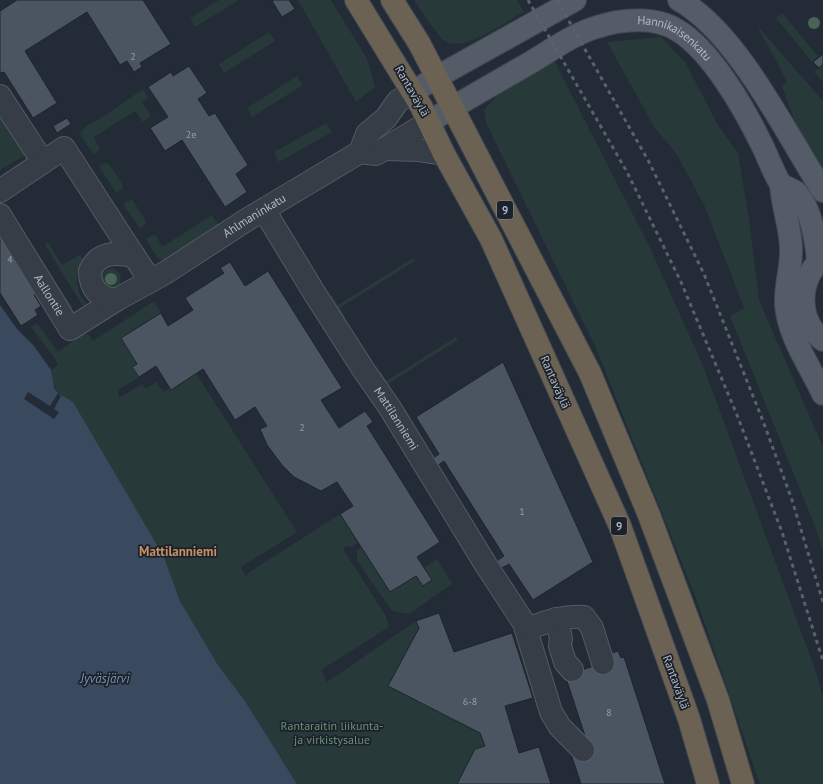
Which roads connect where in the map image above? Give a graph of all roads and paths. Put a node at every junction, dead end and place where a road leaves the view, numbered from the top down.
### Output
1 (356, 0) edge
2 (392, 0) edge
3 (575, 0) edge
4 (685, 1) edge
5 (677, 29) junction
6 (437, 77) junction
7 (413, 92) junction
8 (0, 96) edge
9 (452, 107) junction
10 (429, 122) junction
11 (386, 149) junction
12 (360, 152) junction
13 (444, 154) junction
14 (43, 162) junction
15 (781, 184) junction
16 (0, 191) edge
17 (823, 191) edge
18 (264, 210) junction
19 (0, 215) edge
20 (134, 256) junction
21 (821, 260) edge
22 (150, 280) junction
23 (116, 300) junction
24 (822, 342) edge
25 (823, 394) edge
26 (527, 629) junction
27 (603, 663) dead end
28 (583, 750) dead end
29 (708, 784) edge
30 (743, 784) edge

1 - 7 highway, Rantaväylä / 9
2 - 6 highway, 9
3 - 6 main road
4 - 5 street
4 - 17 main road
5 - 9 main road, Hannikaisenkatu
5 - 15 main road, Hannikaisenkatu
6 - 7 main road
6 - 9 highway, 9
7 - 10 highway, Rantaväylä / 9
7 - 12 street
8 - 14 street
9 - 10 main road, Hannikaisenkatu
9 - 30 highway, 9
10 - 11 street
10 - 13 highway, Rantaväylä / 9
11 - 12 street
11 - 13 street
12 - 18 street, Ahlmaninkatu
13 - 29 highway, Rantaväylä / 9
14 - 16 street
14 - 20 street
15 - 21 main road
15 - 25 main road
18 - 22 street, Ahlmaninkatu
18 - 26 street, Mattilanniemi
19 - 23 street, Aallontie
20 - 22 street
20 - 23 street
21 - 24 main road
22 - 23 street, Ahlmaninkatu
26 - 27 street
26 - 28 street, Mattilanniemi

